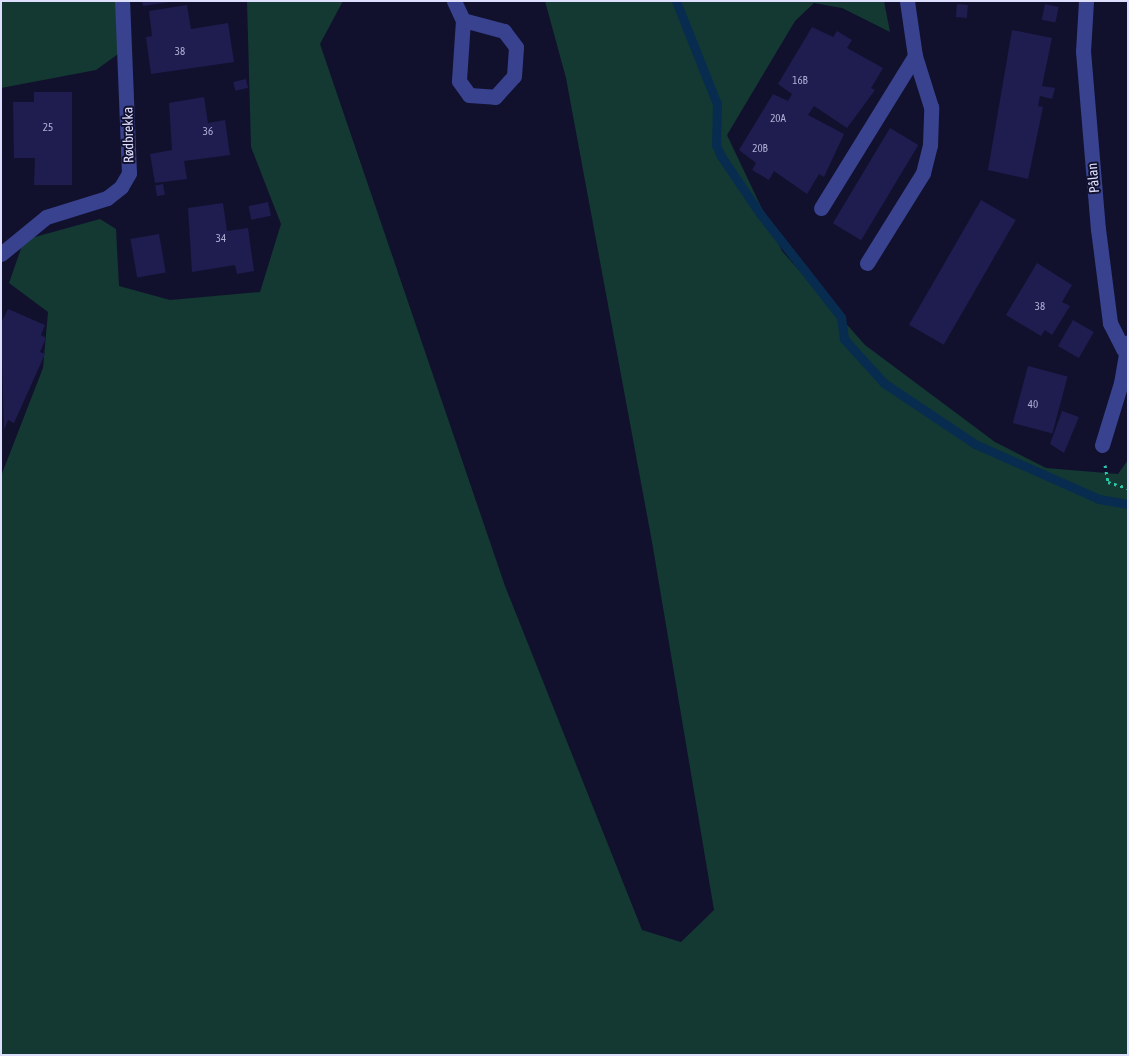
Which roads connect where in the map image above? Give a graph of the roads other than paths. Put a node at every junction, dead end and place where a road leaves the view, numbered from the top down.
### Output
1 (122, 1) edge
2 (454, 1) edge
3 (907, 1) edge
4 (1086, 1) edge
5 (463, 20) junction
6 (915, 56) junction
7 (821, 208) dead end
8 (1, 254) edge
9 (867, 263) dead end
10 (1126, 346) edge
11 (1102, 445) road end

1 - 8 street, Rødbrekka
2 - 5 street
3 - 6 street
4 - 10 street, Pålan
5 - 5 street
6 - 7 street
6 - 9 street
10 - 11 street

